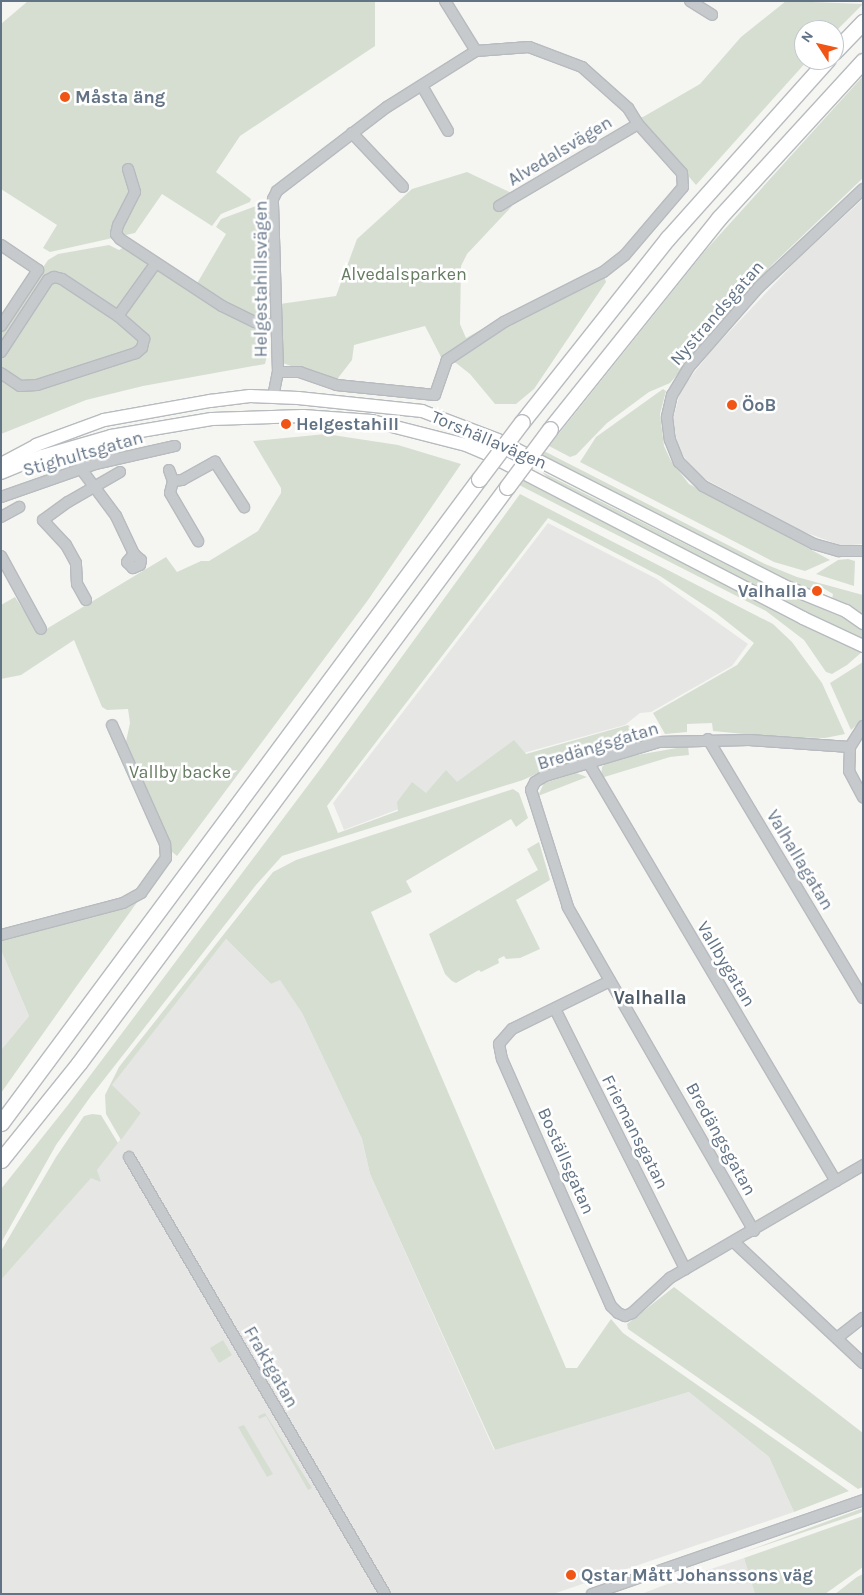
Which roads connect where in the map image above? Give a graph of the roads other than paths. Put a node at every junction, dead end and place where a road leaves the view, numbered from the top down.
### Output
1 (446, 1) edge
2 (690, 1) edge
3 (712, 15) dead end
4 (863, 22) edge
5 (844, 42) edge
6 (476, 51) junction
7 (863, 61) edge
8 (818, 70) edge
9 (422, 86) junction
10 (638, 124) junction
11 (448, 131) dead end
12 (352, 133) junction
13 (128, 169) dead end
14 (403, 186) dead end
15 (863, 188) edge
16 (499, 206) dead end
17 (1, 245) edge
18 (156, 263) junction
19 (118, 316) junction
20 (276, 324) junction
21 (1, 326) edge
22 (1, 352) edge
23 (278, 372) junction
24 (1, 373) edge
25 (273, 397) junction
26 (274, 417) junction
27 (175, 446) dead end
28 (1, 464) edge
29 (169, 470) dead end
30 (84, 472) dead end
31 (120, 472) dead end
32 (1, 473) edge
33 (173, 482) junction
34 (94, 487) junction
35 (1, 497) edge
36 (18, 507) dead end
37 (244, 508) dead end
38 (1, 517) edge
39 (198, 541) dead end
40 (863, 551) edge
41 (134, 554) dead end
42 (1, 556) edge
43 (86, 600) dead end
44 (863, 623) edge
45 (41, 629) dead end
46 (863, 646) edge
47 (112, 725) dead end
48 (863, 726) edge
49 (708, 739) junction
50 (850, 747) junction
51 (588, 762) junction
52 (863, 797) edge
53 (1, 935) edge
54 (610, 980) junction
55 (863, 998) edge
56 (555, 1009) junction
57 (1, 1123) edge
58 (130, 1157) dead end
59 (1, 1160) edge
60 (863, 1165) edge
61 (836, 1181) junction
62 (754, 1231) junction
63 (734, 1242) junction
64 (685, 1269) junction
65 (863, 1318) edge
66 (837, 1338) junction
67 (863, 1363) edge
68 (863, 1500) edge
69 (385, 1594) edge
70 (592, 1594) edge

1 - 6 street
2 - 3 street
4 - 5 highway
6 - 9 street, Helgestahillsvägen
6 - 10 street, Helgestahillsvägen
7 - 59 highway, bridge
8 - 57 highway, bridge
9 - 11 street
9 - 12 street, Helgestahillsvägen
10 - 16 street, Alvedalsvägen
10 - 23 street, Helgestahillsvägen
12 - 14 street
12 - 20 street, Helgestahillsvägen
13 - 18 street
15 - 40 street, Nystrandsgatan
17 - 21 street
18 - 19 street
18 - 20 street
19 - 22 street
19 - 24 street
20 - 23 street, Helgestahillsvägen
23 - 25 street, Helgestahillsvägen
25 - 26 main road
25 - 28 main road, Torshällavägen
25 - 44 main road, Torshällavägen
26 - 32 main road, Torshällavägen
26 - 46 main road, Torshällavägen
27 - 35 street, Stighultsgatan
29 - 33 street
30 - 34 street
31 - 34 street
33 - 37 street
33 - 39 street
34 - 41 street
34 - 43 street
36 - 38 street
42 - 45 street
47 - 53 street
48 - 50 street
49 - 50 street, Bredängsgatan
49 - 51 street, Bredängsgatan
49 - 55 street, Valhallagatan
50 - 52 street
51 - 54 street, Bredängsgatan
51 - 61 street, Vallbygatan
54 - 56 street, Boställsgatan
54 - 62 street, Bredängsgatan
56 - 64 street, Friemansgatan
56 - 64 street, Boställsgatan
58 - 69 street, Fraktgatan
60 - 61 street
61 - 62 street
62 - 63 street
63 - 64 street
63 - 66 street
65 - 66 street
66 - 67 street
68 - 70 street

